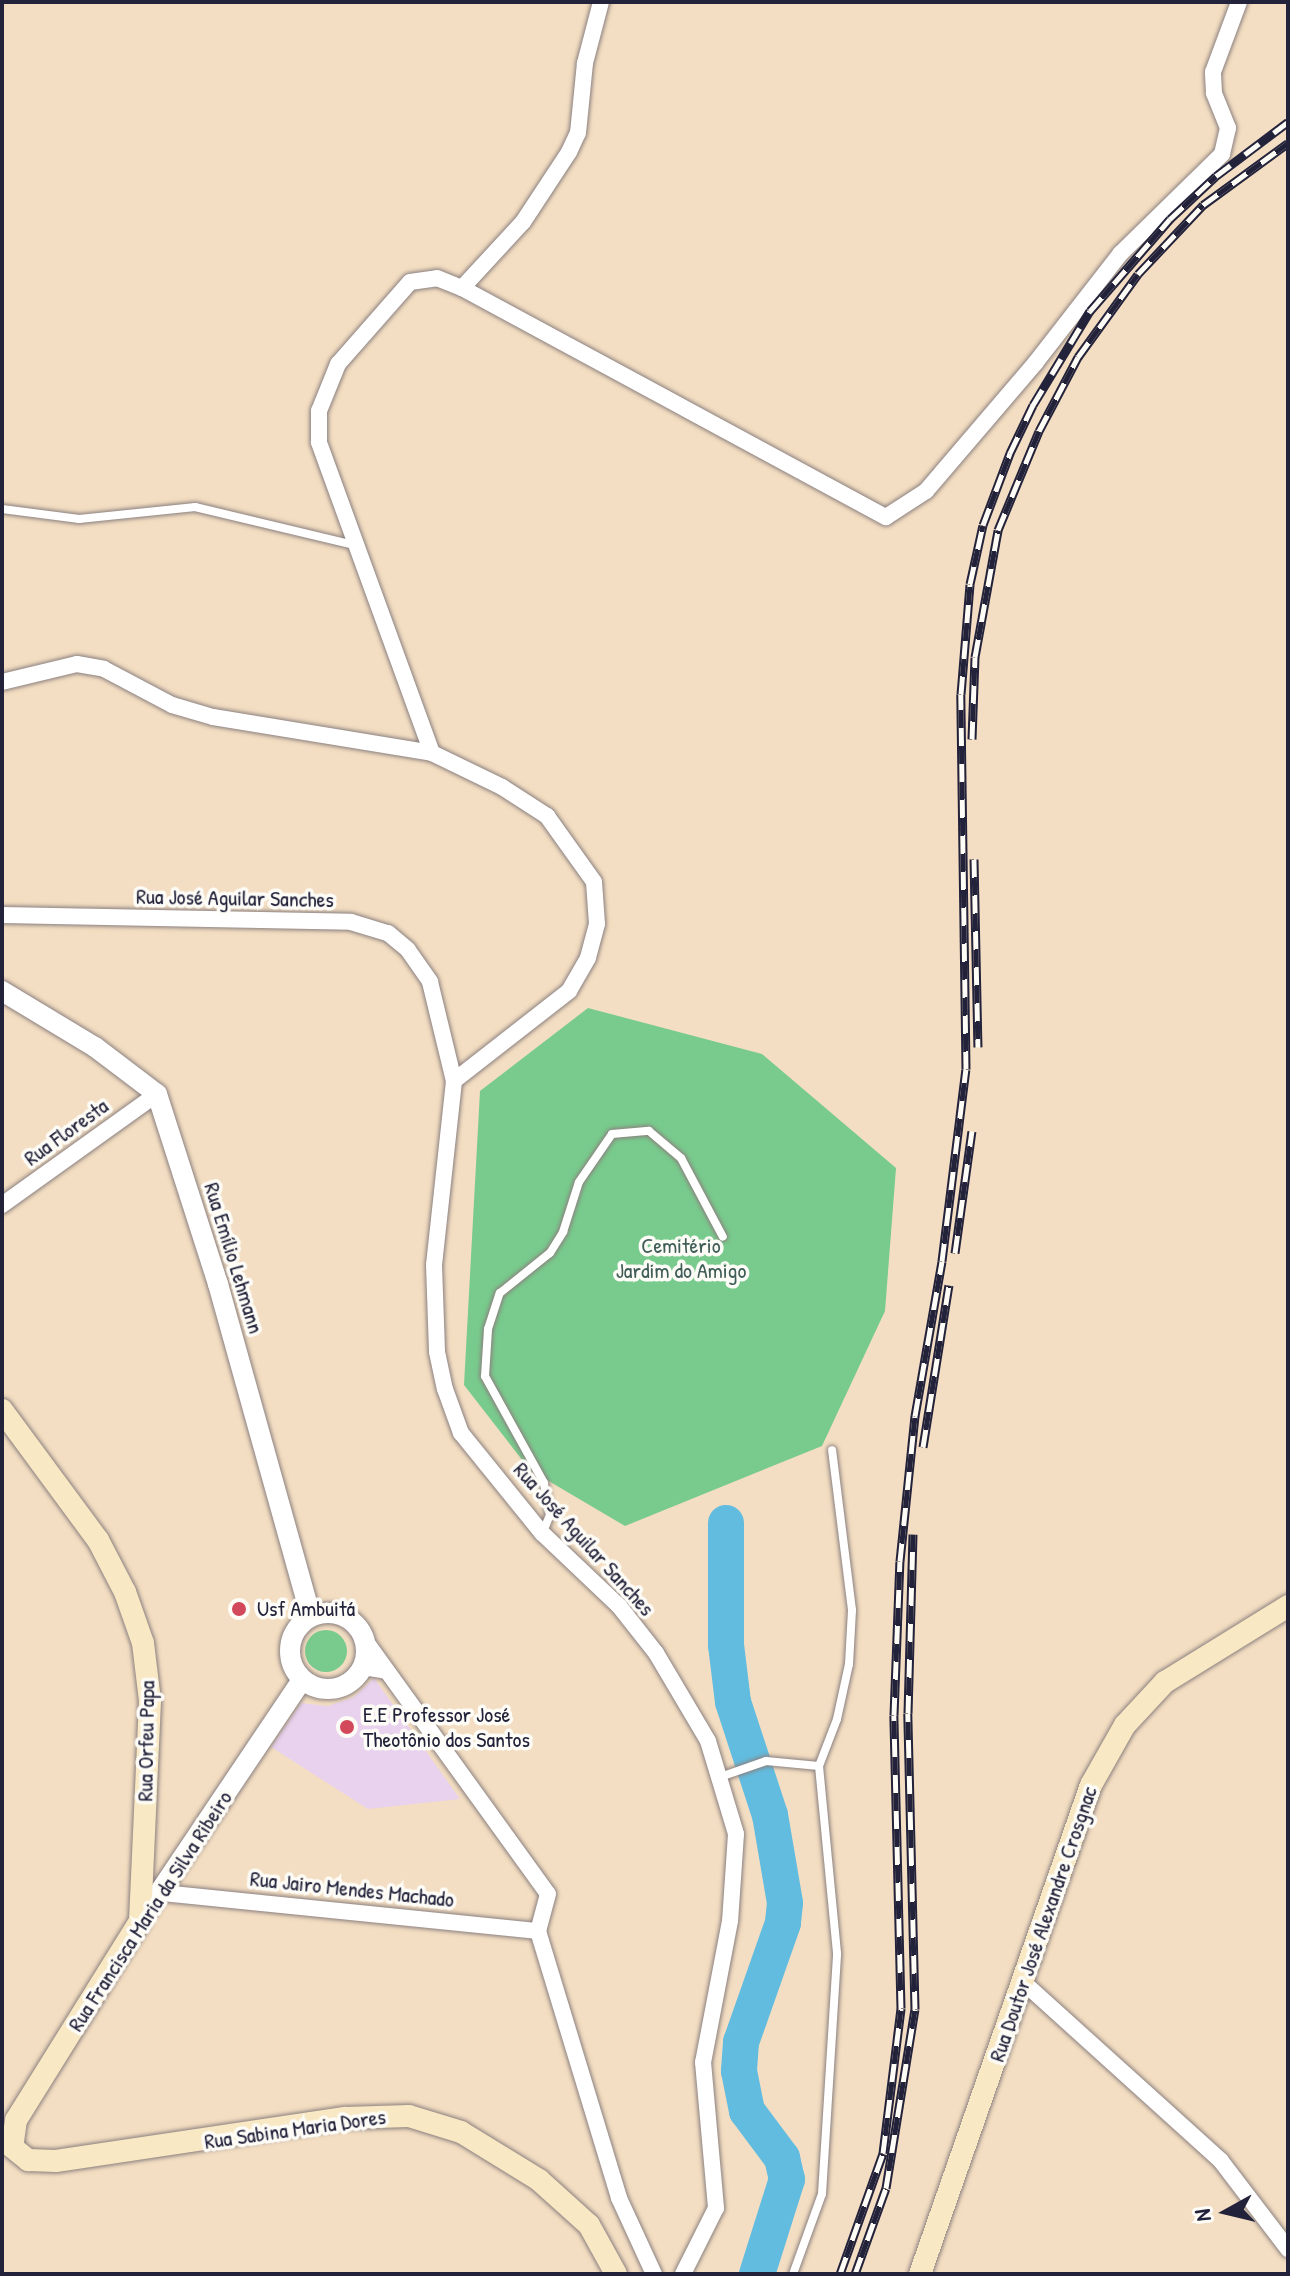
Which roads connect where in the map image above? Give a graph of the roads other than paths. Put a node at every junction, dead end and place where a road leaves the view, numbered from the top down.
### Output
1 (601, 2) edge
2 (1239, 2) edge
3 (462, 288) junction
4 (2, 509) edge
5 (355, 545) junction
6 (2, 682) edge
7 (432, 753) junction
8 (2, 915) edge
9 (2, 991) edge
10 (454, 1081) junction
11 (157, 1094) junction
12 (2, 1205) edge
13 (723, 1237) dead end
14 (2, 1410) edge
15 (832, 1450) dead end
16 (542, 1533) junction
17 (1288, 1606) edge
18 (311, 1616) junction
19 (364, 1639) junction
20 (363, 1667) junction
21 (387, 1671) junction
22 (302, 1680) junction
23 (819, 1766) junction
24 (723, 1776) junction
25 (163, 1893) junction
26 (140, 1921) junction
27 (538, 1931) junction
28 (1022, 1981) junction
29 (7, 2153) edge
30 (56, 2161) joint
31 (1288, 2249) edge
32 (616, 2274) edge
33 (654, 2274) edge
34 (683, 2274) edge
35 (793, 2274) edge
36 (920, 2274) edge

1 - 3 street
2 - 3 street
3 - 5 street
4 - 5 lane
5 - 7 street
6 - 7 street
7 - 10 street
8 - 10 street, Rua José Aguilar Sanches
9 - 11 street
10 - 16 street, Rua José Aguilar Sanches
11 - 12 street, Rua Floresta
11 - 18 street, Rua Emílio Lehmann
13 - 16 lane
14 - 26 main road, Rua Orfeu Papa
15 - 23 lane
16 - 24 street, Rua José Aguilar Sanches
17 - 28 main road, Rua Doutor José Alexandre Crosgnac
18 - 19 street
18 - 22 street
19 - 20 street
19 - 21 street
20 - 21 street
20 - 22 street
21 - 27 street
22 - 25 street, Rua Francisca Maria da Silva Ribeiro
23 - 24 lane
23 - 35 lane
24 - 34 street, Rua José Aguilar Sanches
25 - 26 street, Rua Francisca Maria da Silva Ribeiro
25 - 27 street, Rua Jairo Mendes Machado
26 - 29 main road, Rua Francisca Maria da Silva Ribeiro
27 - 33 street
28 - 31 street
28 - 36 main road, Rua Doutor José Alexandre Crosgnac
29 - 30 main road, Rua Francisca Maria da Silva Ribeiro
30 - 32 main road, Rua Sabina Maria Dores

